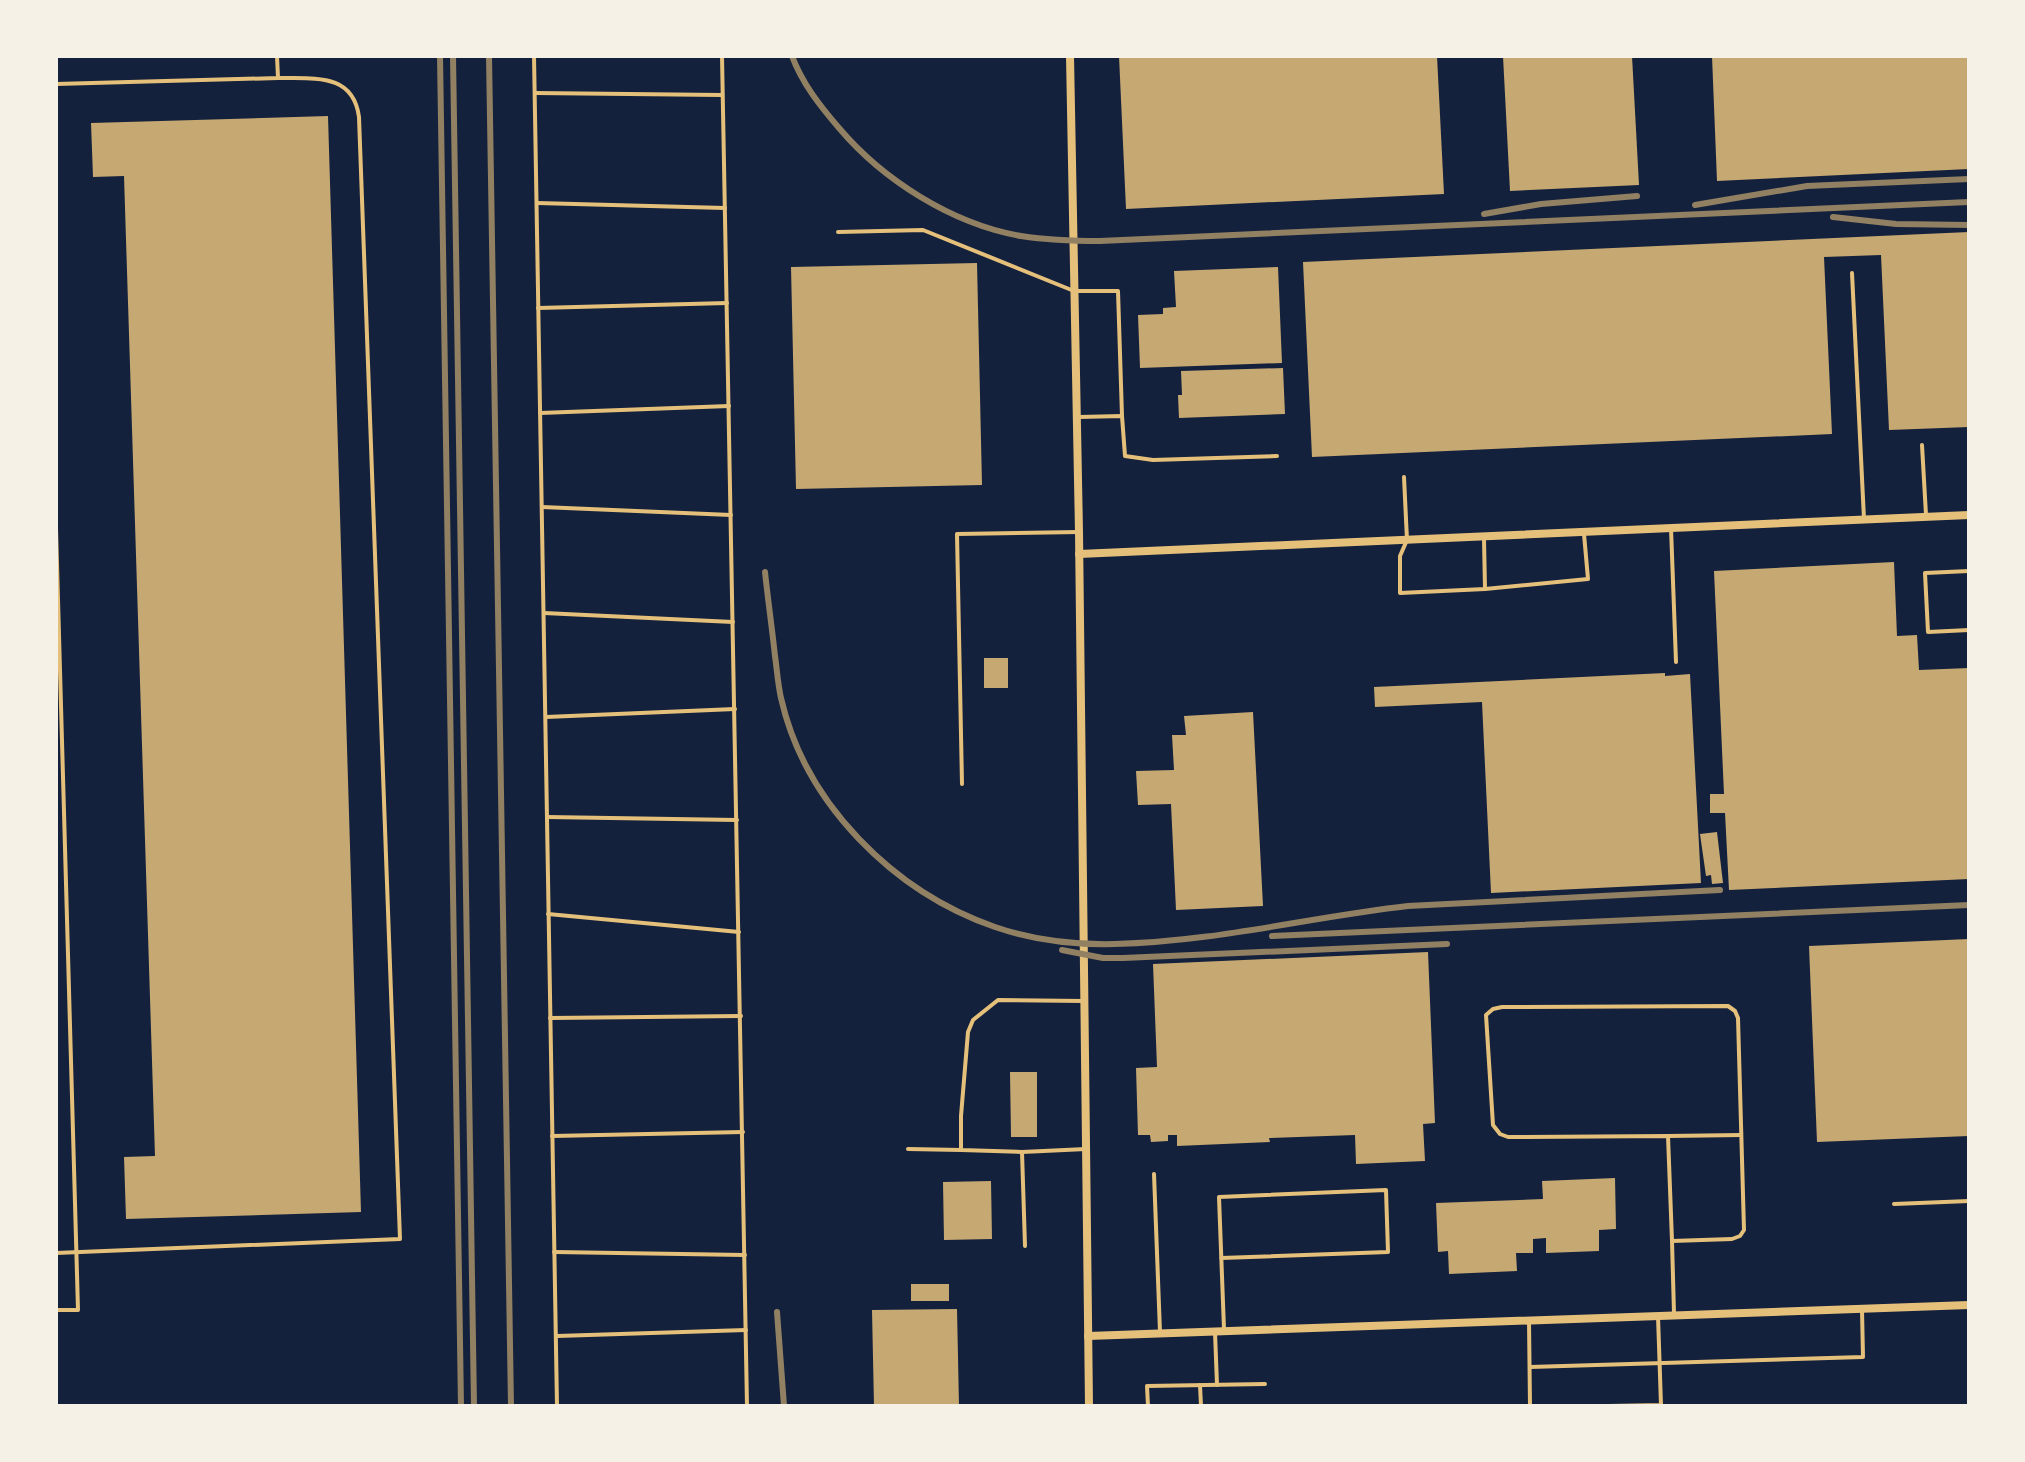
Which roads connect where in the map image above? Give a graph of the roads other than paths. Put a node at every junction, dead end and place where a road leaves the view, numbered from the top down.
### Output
1 (277, 56) edge
2 (534, 56) edge
3 (722, 56) edge
4 (1070, 56) edge
5 (278, 78) junction
6 (56, 84) edge
7 (535, 93) junction
8 (722, 95) junction
9 (537, 203) junction
10 (725, 208) junction
11 (838, 232) dead end
12 (1852, 273) dead end
13 (1074, 291) junction
14 (727, 303) junction
15 (538, 308) junction
16 (729, 406) junction
17 (540, 413) junction
18 (1122, 416) junction
19 (1077, 417) junction
20 (1922, 445) dead end
21 (1277, 456) dead end
22 (1404, 477) dead end
23 (542, 507) junction
24 (731, 515) junction
25 (1969, 515) edge
26 (1926, 517) junction
27 (1864, 519) junction
28 (56, 528) edge
29 (1671, 528) junction
30 (1079, 532) junction
31 (1584, 532) junction
32 (1484, 536) junction
33 (1407, 540) junction
34 (1079, 554) junction
35 (1969, 571) edge
36 (1485, 589) junction
37 (544, 613) junction
38 (733, 622) junction
39 (1969, 630) edge
40 (1676, 662) dead end
41 (735, 709) junction
42 (545, 717) junction
43 (962, 784) dead end
44 (547, 817) junction
45 (737, 820) junction
46 (548, 914) junction
47 (739, 932) junction
48 (1084, 1001) junction
49 (741, 1016) junction
50 (550, 1018) junction
51 (743, 1132) junction
52 (1741, 1135) junction
53 (552, 1136) junction
54 (1668, 1136) junction
55 (908, 1149) dead end
56 (1086, 1149) junction
57 (961, 1150) junction
58 (1022, 1152) junction
59 (1154, 1174) dead end
60 (1969, 1201) edge
61 (1894, 1204) dead end
62 (1672, 1241) junction
63 (1025, 1246) dead end
64 (77, 1252) junction
65 (554, 1252) junction
66 (56, 1253) edge
67 (745, 1255) junction
68 (1221, 1258) junction
69 (1969, 1305) edge
70 (1862, 1309) junction
71 (56, 1310) edge
72 (1658, 1316) junction
73 (1674, 1316) junction
74 (1529, 1321) junction
75 (746, 1330) junction
76 (1219, 1332) junction
77 (1160, 1334) junction
78 (555, 1336) junction
79 (1088, 1336) junction
80 (1660, 1363) junction
81 (1530, 1367) junction
82 (1265, 1384) dead end
83 (1200, 1385) junction
84 (1217, 1385) junction
85 (1661, 1405) edge
86 (557, 1406) edge
87 (747, 1406) edge
88 (1089, 1406) edge
89 (1148, 1406) edge
90 (1201, 1406) edge
91 (1530, 1406) edge
92 (1608, 1406) edge

1 - 5 lane
2 - 7 lane
3 - 8 lane
4 - 13 street
5 - 6 lane
5 - 64 lane
7 - 8 lane
7 - 9 lane
8 - 10 lane
9 - 10 lane
9 - 15 lane
10 - 14 lane
11 - 13 lane
12 - 27 lane
13 - 18 lane
13 - 19 street
14 - 15 lane
14 - 16 lane
15 - 17 lane
16 - 17 lane
16 - 24 lane
17 - 23 lane
18 - 19 lane
18 - 21 lane
19 - 30 street
20 - 26 lane
22 - 33 lane
23 - 24 lane
23 - 37 lane
24 - 38 lane
25 - 26 street
26 - 27 street
27 - 29 street
28 - 64 lane
29 - 31 street
29 - 40 lane
30 - 34 street
30 - 43 lane
31 - 32 street
31 - 36 lane
32 - 33 street
32 - 36 lane
33 - 34 street
33 - 36 lane
34 - 48 street
35 - 39 lane
37 - 38 lane
37 - 42 lane
38 - 41 lane
41 - 42 lane
41 - 45 lane
42 - 44 lane
44 - 45 lane
44 - 46 lane
45 - 47 lane
46 - 47 lane
46 - 50 lane
47 - 49 lane
48 - 56 street
48 - 57 lane
49 - 50 lane
49 - 51 lane
50 - 53 lane
51 - 53 lane
51 - 67 lane
52 - 54 lane
52 - 54 lane
52 - 62 lane
53 - 65 lane
54 - 62 lane
55 - 57 lane
56 - 58 lane
56 - 79 street
57 - 58 lane
58 - 63 lane
59 - 77 lane
60 - 61 lane
62 - 73 lane
64 - 66 lane
64 - 71 lane
65 - 67 lane
65 - 78 lane
67 - 75 lane
68 - 68 lane
68 - 76 lane
69 - 70 street
70 - 73 street
70 - 80 lane
72 - 73 street
72 - 74 street
72 - 80 lane
74 - 76 street
74 - 81 lane
75 - 78 lane
75 - 87 lane
76 - 77 street
76 - 84 lane
77 - 79 street
78 - 86 lane
79 - 88 street
80 - 81 lane
80 - 85 lane
81 - 91 lane
82 - 84 lane
83 - 84 lane
83 - 89 lane
83 - 90 lane
85 - 92 lane

